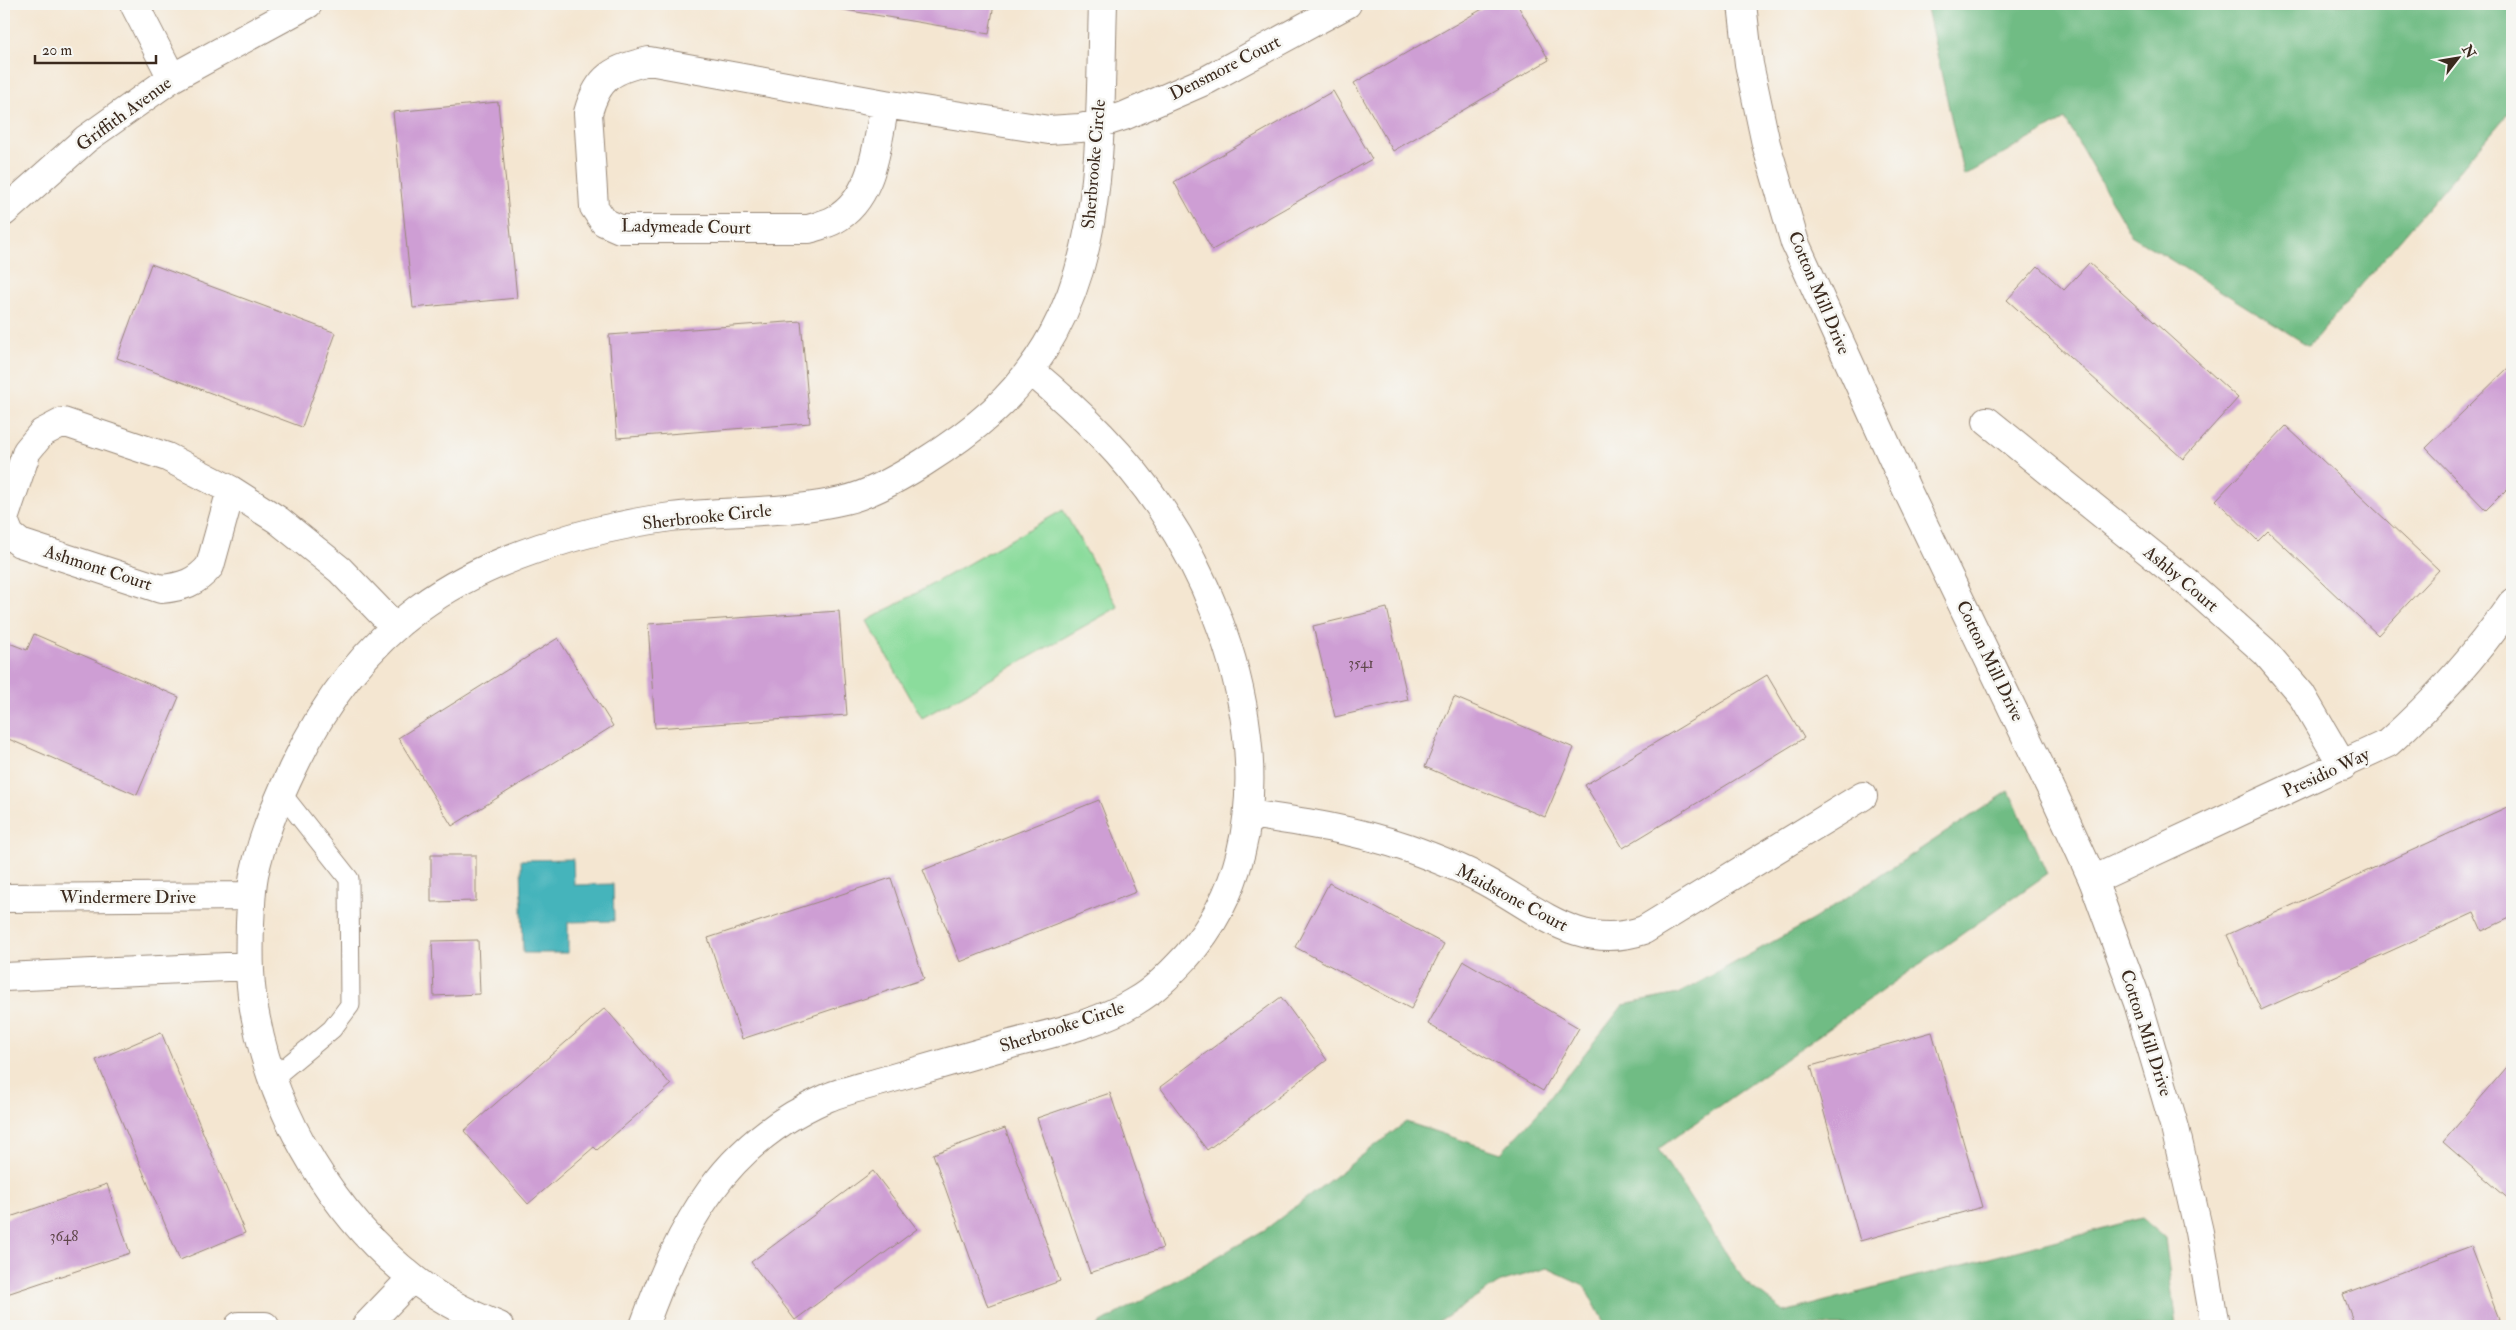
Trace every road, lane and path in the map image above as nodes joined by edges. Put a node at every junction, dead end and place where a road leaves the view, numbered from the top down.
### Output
1 (134, 4) edge
2 (308, 4) edge
3 (1103, 4) edge
4 (1347, 4) edge
5 (1742, 4) edge
6 (172, 78) junction
7 (885, 104) junction
8 (1099, 124) junction
9 (4, 212) edge
10 (1030, 370) junction
11 (1987, 421) dead end
12 (231, 490) junction
13 (4, 520) edge
14 (2512, 603) edge
15 (396, 627) junction
16 (2342, 766) junction
17 (281, 793) junction
18 (1863, 796) dead end
19 (1249, 814) junction
20 (2093, 880) junction
21 (251, 896) junction
22 (4, 898) edge
23 (249, 966) junction
24 (4, 977) edge
25 (273, 1078) junction
26 (412, 1278) junction
27 (239, 1326) edge
28 (265, 1326) edge
29 (366, 1326) edge
30 (498, 1326) edge
31 (644, 1326) edge
32 (2214, 1326) edge

1 - 6 street
2 - 6 street, Griffith Avenue
3 - 8 street, Sherbrooke Circle
4 - 8 street, Densmore Court
5 - 20 street, Cotton Mill Drive
6 - 9 street, Griffith Avenue
7 - 7 street, Ladymeade Court
7 - 8 street, Ladymeade Court
8 - 10 street, Sherbrooke Circle
10 - 15 street, Sherbrooke Circle
10 - 19 street, Sherbrooke Circle
11 - 16 street, Ashby Court
12 - 13 street, Ashmont Court
12 - 13 street, Ashmont Court
12 - 15 street, Ashmont Court
14 - 16 street, Presidio Way
15 - 17 street, Sherbrooke Circle
16 - 20 street, Presidio Way
17 - 21 street, Sherbrooke Circle
17 - 25 lane
18 - 19 street, Maidstone Court
19 - 31 street, Sherbrooke Circle
20 - 32 street, Cotton Mill Drive
21 - 22 street, Windermere Drive
21 - 23 street, Sherbrooke Circle
23 - 24 street
23 - 25 street, Sherbrooke Circle
25 - 26 street, Sherbrooke Circle
26 - 29 street
26 - 30 street, Sherbrooke Circle
27 - 28 street

